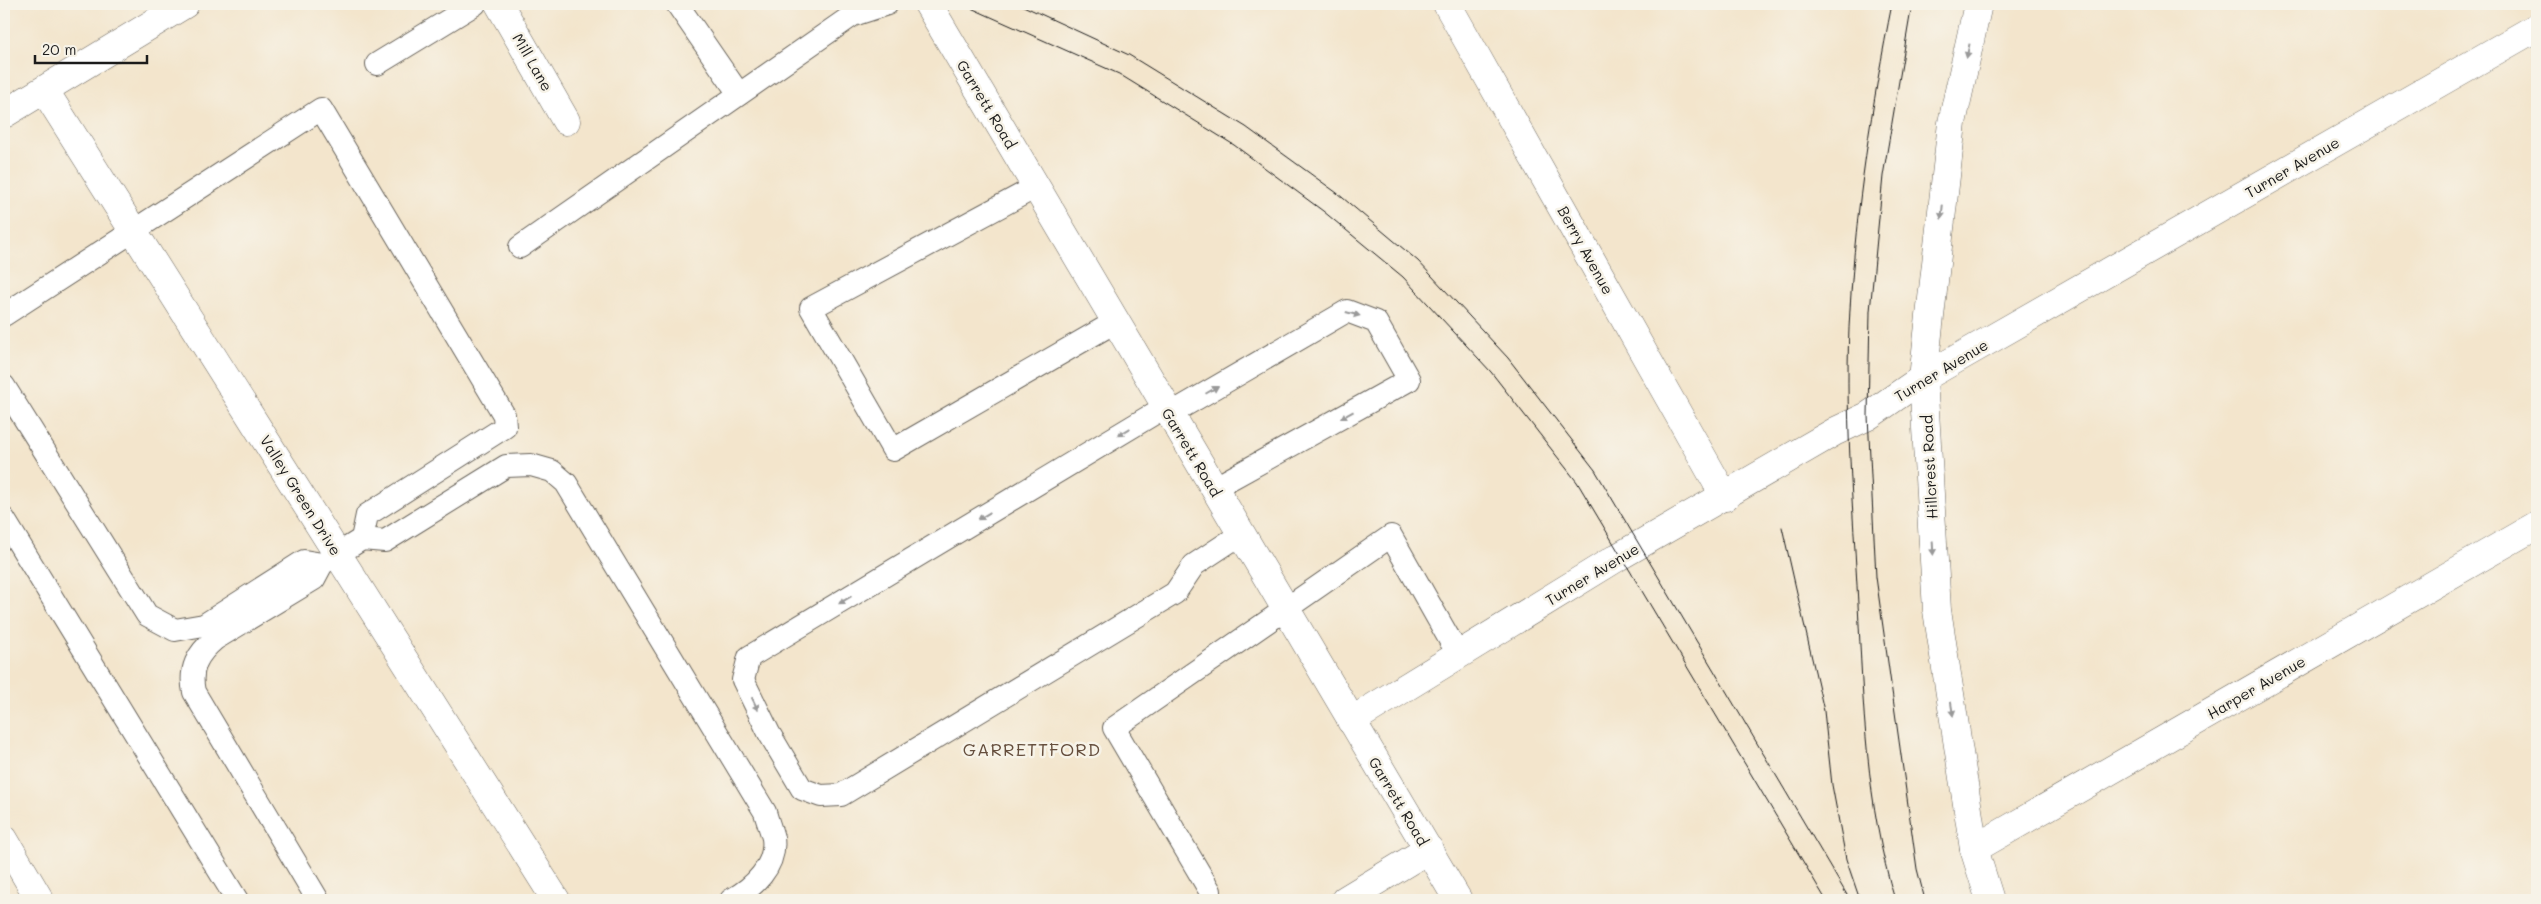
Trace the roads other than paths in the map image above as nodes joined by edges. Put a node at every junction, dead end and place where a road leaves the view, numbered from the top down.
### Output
1 (185, 4) edge
2 (475, 4) edge
3 (499, 4) edge
4 (677, 4) edge
5 (887, 4) edge
6 (928, 4) edge
7 (1447, 4) edge
8 (1978, 4) edge
9 (2537, 27) edge
10 (377, 64) dead end
11 (45, 91) junction
12 (739, 94) junction
13 (4, 114) edge
14 (566, 121) dead end
15 (1036, 187) junction
16 (133, 230) junction
17 (520, 247) dead end
18 (4, 315) edge
19 (1115, 322) junction
20 (1923, 378) junction
21 (4, 386) edge
22 (1168, 411) junction
23 (1214, 488) junction
24 (1725, 497) junction
25 (4, 519) edge
26 (2537, 525) edge
27 (1241, 534) junction
28 (362, 539) junction
29 (330, 559) junction
30 (1285, 608) junction
31 (1459, 656) junction
32 (1351, 721) junction
33 (4, 839) edge
34 (1429, 849) junction
35 (1974, 849) junction
36 (1210, 890) dead end
37 (40, 900) edge
38 (238, 900) edge
39 (318, 900) edge
40 (556, 900) edge
41 (731, 900) edge
42 (1345, 900) edge
43 (1458, 900) edge
44 (1990, 900) edge

1 - 11 street
2 - 10 lane
3 - 14 street, Mill Lane
4 - 12 lane
5 - 12 lane
6 - 15 street, Garrett Road
7 - 24 street, Berry Avenue
8 -> 20 street, Hillcrest Road
9 - 20 street, Turner Avenue
11 - 13 street
11 - 16 street, Valley Green Drive
12 - 17 lane
15 - 19 street, Garrett Road
15 - 19 lane
16 - 18 lane
16 - 28 lane
16 - 29 street, Valley Green Drive
19 - 22 street, Garrett Road
20 - 24 street, Turner Avenue
20 -> 35 street, Hillcrest Road
21 - 29 lane
22 - 23 street, Garrett Road
22 -> 23 lane
22 -> 27 lane
23 - 27 street, Garrett Road
24 - 31 street, Turner Avenue
25 - 38 lane
26 - 35 street, Harper Avenue
27 - 30 street, Garrett Road
28 - 29 lane
28 - 41 lane
29 - 39 lane
29 - 40 street, Valley Green Drive
30 - 31 lane
30 - 32 street, Garrett Road
30 - 36 lane
31 - 32 street, Turner Avenue
32 - 34 street, Garrett Road
33 - 37 street
34 - 42 street
34 - 43 street, Garrett Road
35 - 44 street, Hillcrest Road

